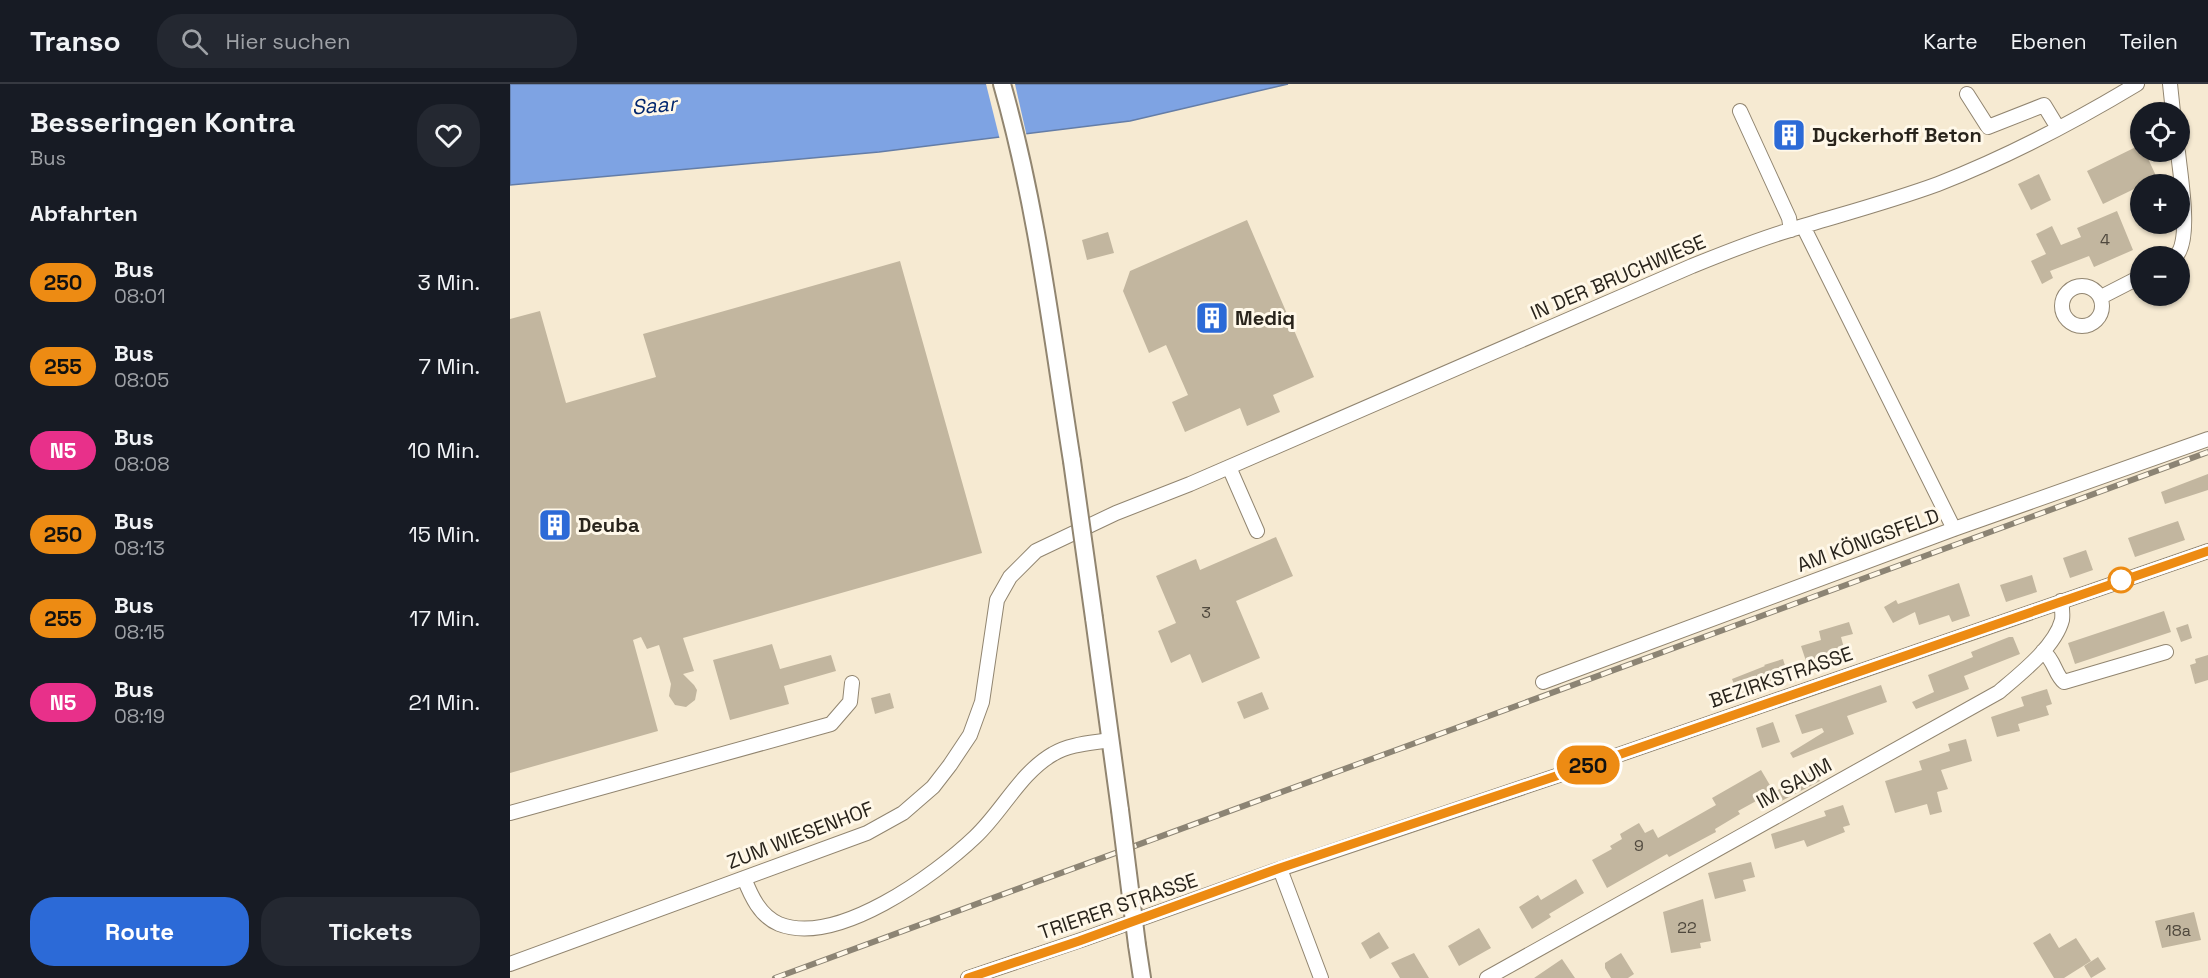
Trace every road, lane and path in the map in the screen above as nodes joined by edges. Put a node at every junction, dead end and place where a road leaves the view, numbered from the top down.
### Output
1 (1002, 84) edge
2 (2135, 84) edge
3 (2170, 84) edge
4 (1967, 94) dead end
5 (2172, 102) edge
6 (1740, 111) dead end
7 (2058, 128) junction
8 (2179, 162) edge
9 (1797, 228) junction
10 (2181, 246) edge
11 (2130, 283) edge
12 (2100, 297) dead end
13 (2208, 439) edge
14 (1228, 467) junction
15 (1116, 513) joint
16 (1954, 528) junction
17 (1257, 531) dead end
18 (2208, 551) edge
19 (2061, 600) junction
20 (2043, 651) junction
21 (2166, 652) dead end
22 (1543, 682) dead end
23 (852, 683) dead end
24 (1110, 740) junction
25 (510, 813) edge
26 (1280, 868) junction
27 (744, 878) junction
28 (510, 964) edge
29 (1510, 973) edge
30 (968, 978) edge
31 (1142, 978) edge
32 (1320, 978) edge
33 (1486, 978) edge

1 - 24 main road, bridge
2 - 7 street, IN DER BRUCHWIESE
3 - 5 street
4 - 7 street
6 - 9 street
7 - 9 street, IN DER BRUCHWIESE
8 - 10 street
9 - 14 street, IN DER BRUCHWIESE
9 - 16 street
11 - 12 street
13 - 16 street, AM KÖNIGSFELD
14 - 15 street, IN DER BRUCHWIESE
14 - 17 street
15 - 27 street, ZUM WIESENHOF
16 - 22 street, AM KÖNIGSFELD
18 - 19 street, BEZIRKSTRASSE
19 - 20 street, IM SAUM
19 - 26 street, BEZIRKSTRASSE
20 - 21 street
20 - 29 street, IM SAUM
23 - 25 street
24 - 27 street
24 - 31 main road, bridge
26 - 30 street, TRIERER STRASSE
26 - 32 street
27 - 28 street, ZUM WIESENHOF
29 - 33 street, IM SAUM

